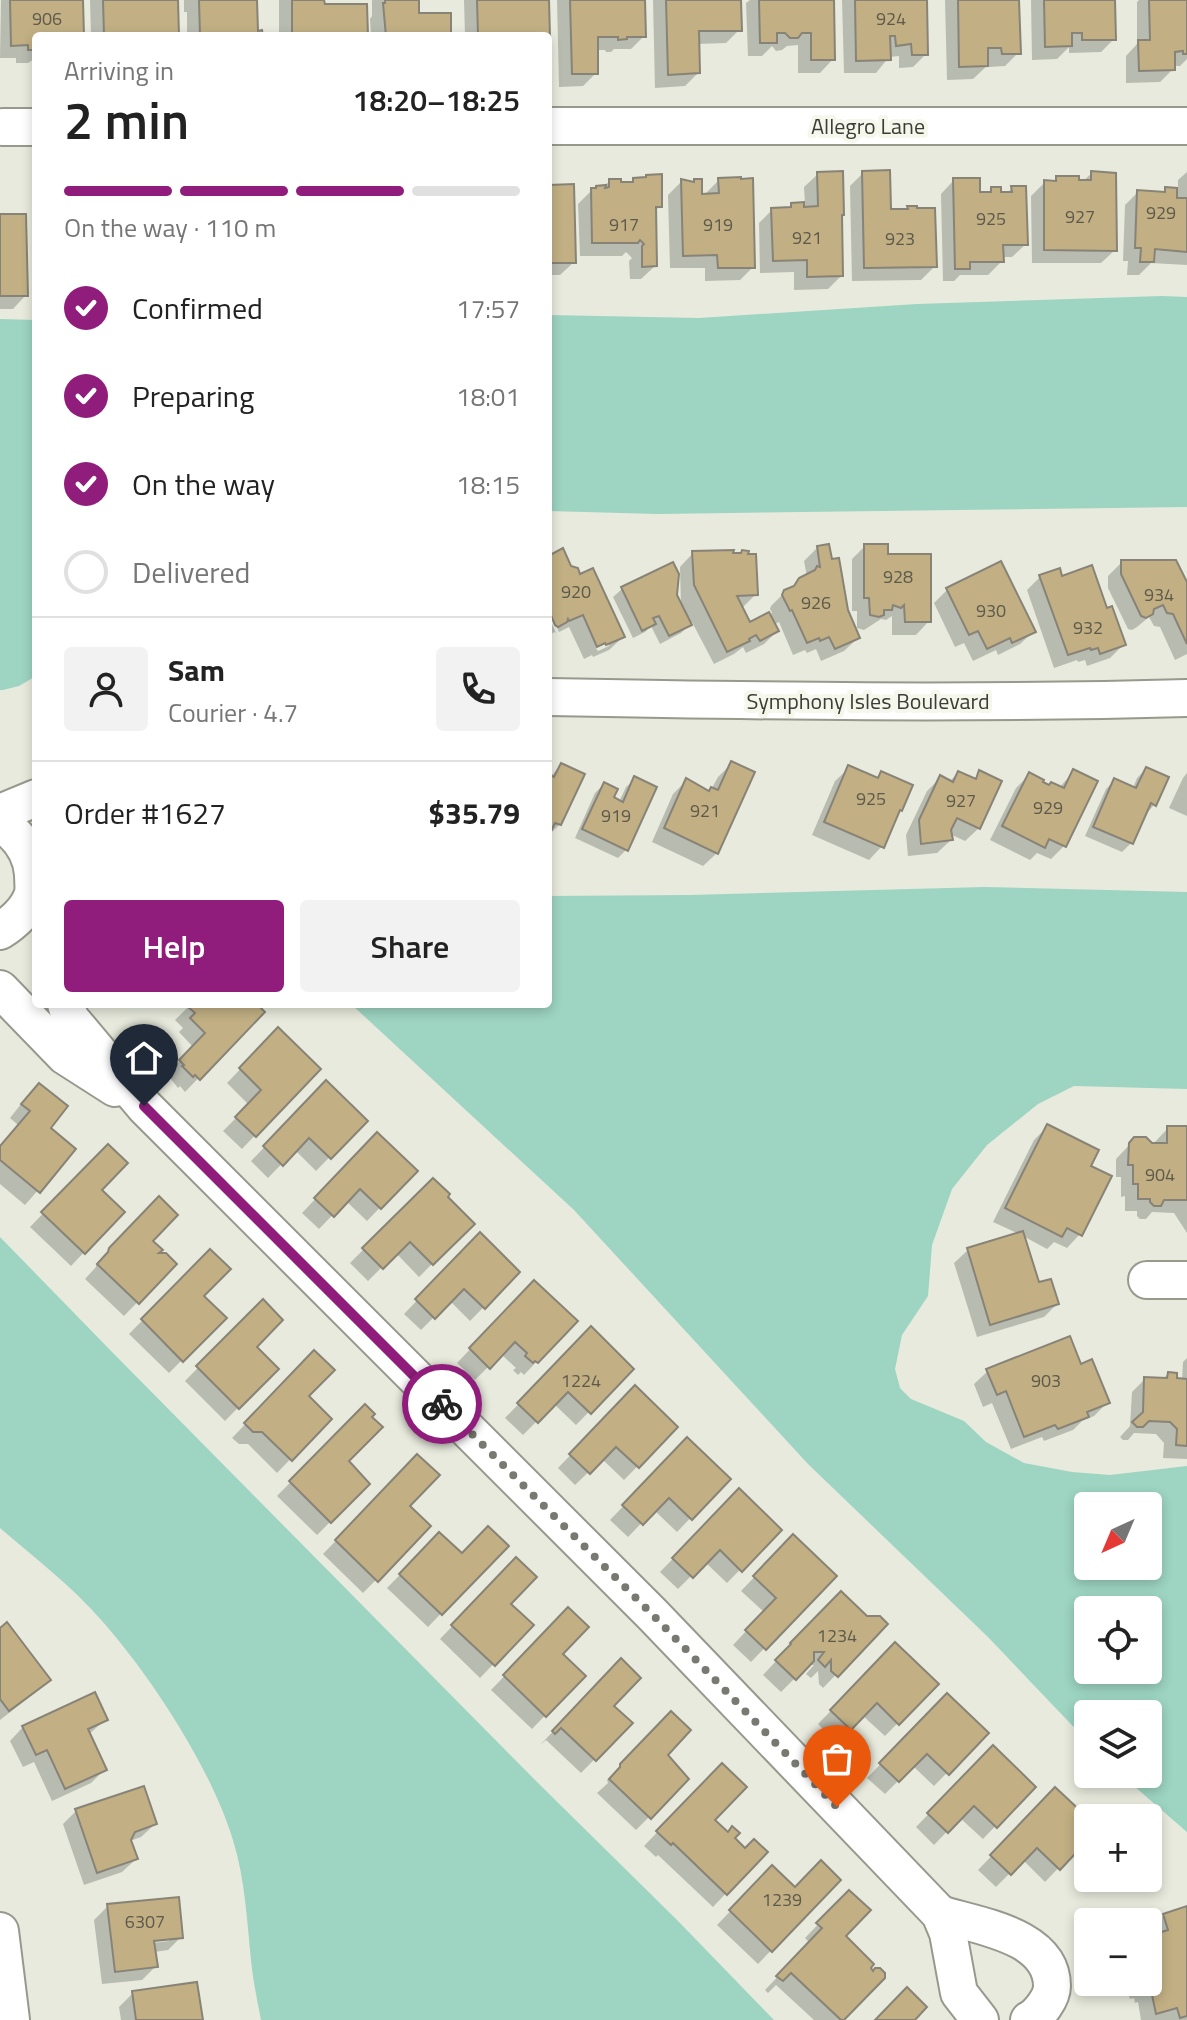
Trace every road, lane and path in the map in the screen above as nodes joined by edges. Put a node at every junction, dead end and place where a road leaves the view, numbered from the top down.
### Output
1 (552, 126) edge
2 (1187, 126) edge
3 (552, 697) edge
4 (1187, 698) edge
5 (32, 800) edge
6 (0, 813) edge
7 (0, 823) edge
8 (32, 871) edge
9 (32, 884) edge
10 (0, 931) edge
11 (0, 989) edge
12 (67, 1008) edge
13 (144, 1106) junction
14 (1147, 1280) dead end
15 (1187, 1280) edge
16 (940, 1914) junction
17 (0, 1931) edge
18 (11, 2020) edge
19 (980, 2020) edge
20 (1029, 2020) edge

1 - 2 street, Allegro Lane
3 - 4 street, Symphony Isles Boulevard
5 - 6 street
7 - 8 street
9 - 10 street
11 - 13 street
12 - 13 street
13 - 16 street
14 - 15 street
16 - 19 street
16 - 20 street
17 - 18 street

